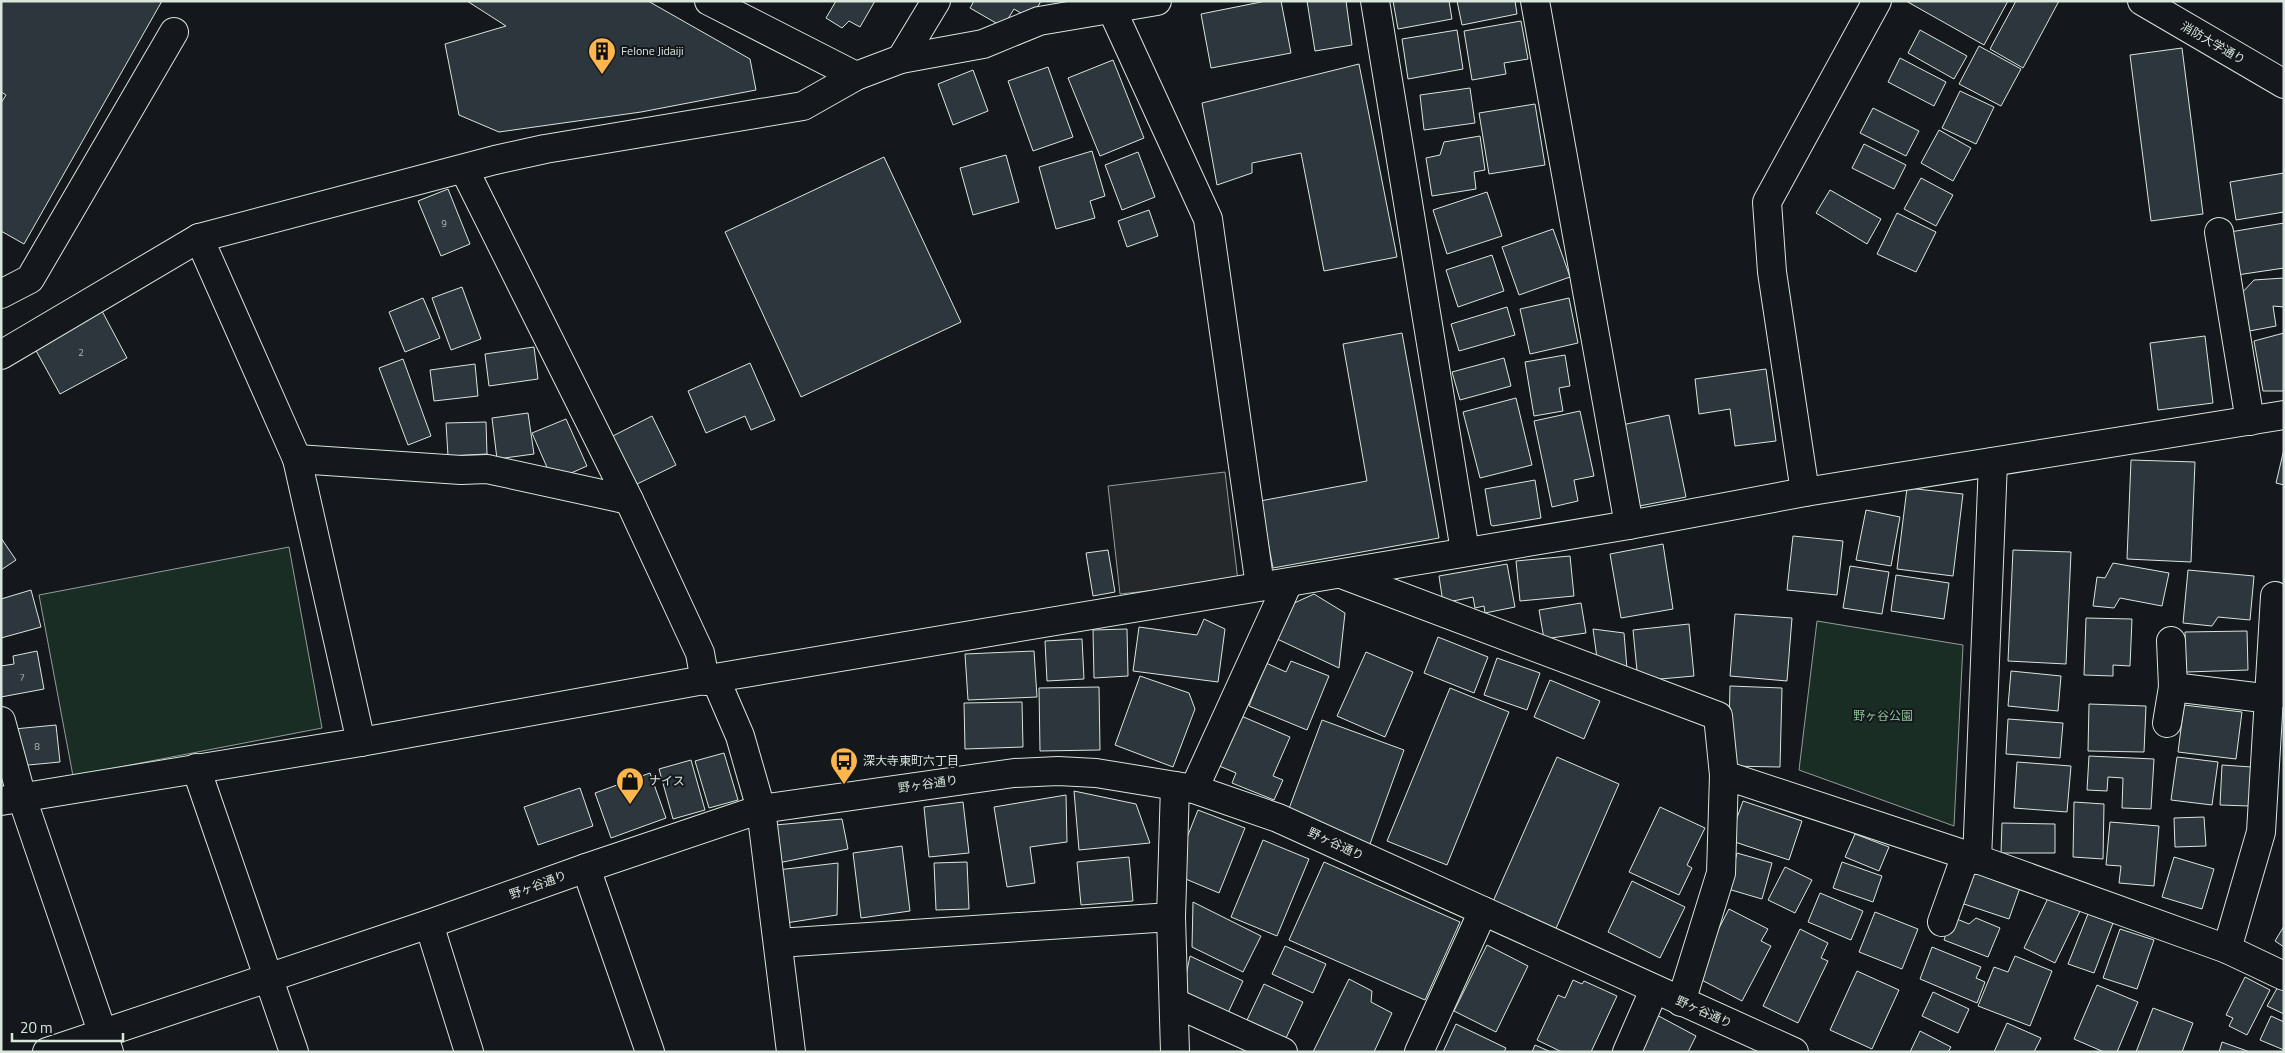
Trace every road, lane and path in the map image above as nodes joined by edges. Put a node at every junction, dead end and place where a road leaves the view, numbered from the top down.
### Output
1 (709, 1) edge
2 (936, 1) edge
3 (1157, 1) edge
4 (1375, 1) edge
5 (1535, 1) edge
6 (1877, 1) edge
7 (2142, 1) edge
8 (1112, 10) junction
9 (174, 32) dead end
10 (901, 59) junction
11 (856, 76) junction
12 (2284, 84) edge
13 (464, 169) junction
14 (2219, 232) dead end
15 (199, 238) junction
16 (1, 294) edge
17 (1, 355) edge
18 (2284, 415) edge
19 (2250, 421) junction
20 (296, 459) junction
21 (1993, 462) junction
22 (1806, 492) junction
23 (630, 500) junction
24 (1629, 525) junction
25 (1465, 551) junction
26 (1339, 573) junction
27 (1288, 583) junction
28 (1260, 586) junction
29 (2275, 596) dead end
30 (2171, 641) dead end
31 (710, 680) junction
32 (2173, 687) junction
33 (2271, 699) junction
34 (1, 721) edge
35 (2167, 723) dead end
36 (361, 742) junction
37 (196, 768) junction
38 (1724, 775) junction
39 (1184, 787) junction
40 (12, 800) edge
41 (761, 809) junction
42 (1971, 858) junction
43 (586, 868) junction
44 (1483, 911) junction
45 (1171, 917) junction
46 (1942, 922) dead end
47 (429, 924) junction
48 (778, 943) junction
49 (2227, 949) junction
50 (268, 976) junction
51 (2284, 976) edge
52 (1654, 990) junction
53 (1681, 1002) junction
54 (1175, 1003) junction
55 (105, 1043) edge
56 (47, 1052) edge
57 (294, 1052) edge
58 (469, 1052) edge
59 (650, 1052) edge
60 (791, 1052) edge
61 (1175, 1052) edge
62 (1283, 1052) edge
63 (1419, 1052) edge
64 (1626, 1052) edge
65 (1794, 1052) edge

1 - 11 street
2 - 10 street
3 - 8 street
4 - 25 street
5 - 24 street
6 - 22 street
7 - 12 street, 消防大学通り
8 - 10 street
8 - 28 street
9 - 16 street
10 - 11 street
11 - 13 street
13 - 15 street
13 - 23 street
14 - 19 street
15 - 17 street
15 - 20 street
18 - 19 street
19 - 21 street
20 - 23 street
20 - 36 street
21 - 22 street
21 - 42 street
22 - 24 street
23 - 31 street
24 - 25 street
25 - 26 street
26 - 27 street
26 - 38 street
27 - 28 street
27 - 39 street
28 - 31 street
29 - 33 street
30 - 32 street
31 - 36 street
31 - 41 street
32 - 33 street
32 - 35 street
33 - 49 street
34 - 40 street
36 - 37 street
37 - 40 street
37 - 50 street
38 - 42 street
38 - 53 street
39 - 41 street, 野ヶ谷通り
39 - 44 street, 野ヶ谷通り
39 - 45 street
40 - 55 street
41 - 43 street, 野ヶ谷通り
41 - 48 street
42 - 46 street
42 - 49 street
43 - 47 street, 野ヶ谷通り
43 - 59 street
44 - 52 street, 野ヶ谷通り
44 - 63 street
45 - 48 street
45 - 54 street
47 - 50 street, 野ヶ谷通り
47 - 58 street
48 - 60 street
49 - 51 street
50 - 55 street, 野ヶ谷通り
50 - 57 street
52 - 53 street, 野ヶ谷通り
52 - 64 street
53 - 65 street, 野ヶ谷通り
54 - 61 street
54 - 62 street
55 - 56 street, 野ヶ谷通り

